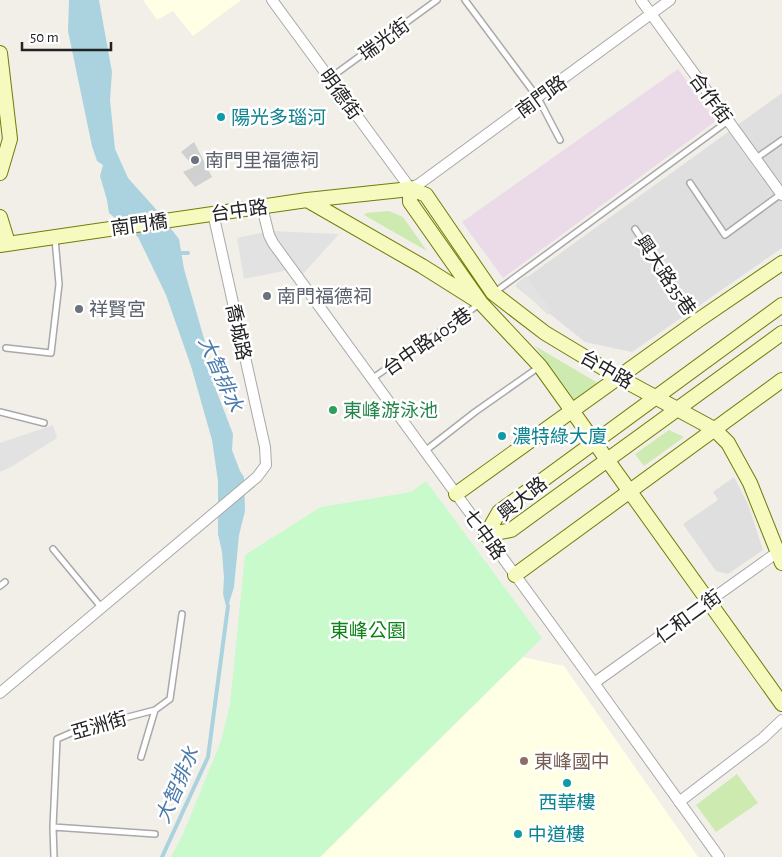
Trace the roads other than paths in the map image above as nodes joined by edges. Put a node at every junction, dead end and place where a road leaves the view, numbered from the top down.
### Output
1 (272, 0) edge
2 (437, 0) edge
3 (465, 0) edge
4 (641, 0) edge
5 (670, 0) edge
6 (651, 14) junction
7 (0, 53) edge
8 (330, 78) junction
9 (538, 98) junction
10 (728, 121) junction
11 (560, 140) dead end
12 (782, 140) edge
13 (755, 159) junction
14 (0, 172) edge
15 (690, 184) dead end
16 (410, 188) junction
17 (781, 195) edge
18 (307, 200) junction
19 (262, 207) junction
20 (207, 214) junction
21 (0, 217) edge
22 (635, 229) dead end
23 (55, 236) junction
24 (4, 244) edge
25 (782, 263) edge
26 (493, 293) junction
27 (481, 303) junction
28 (782, 305) edge
29 (697, 321) junction
30 (782, 333) edge
31 (6, 348) dead end
32 (540, 366) junction
33 (618, 377) junction
34 (373, 378) junction
35 (782, 380) edge
36 (656, 398) junction
37 (677, 409) junction
38 (572, 410) junction
39 (0, 412) edge
40 (44, 423) dead end
41 (714, 430) junction
42 (595, 442) junction
43 (425, 451) junction
44 (608, 460) junction
45 (630, 491) junction
46 (456, 494) junction
47 (486, 535) junction
48 (53, 549) dead end
49 (781, 554) edge
50 (515, 575) junction
51 (709, 601) junction
52 (101, 608) junction
53 (182, 614) dead end
54 (594, 682) junction
55 (0, 693) edge
56 (782, 704) edge
57 (155, 710) junction
58 (782, 720) edge
59 (141, 757) dead end
60 (679, 802) junction
61 (53, 827) junction
62 (155, 834) dead end
63 (54, 857) edge
64 (719, 857) edge

1 - 8 street, 明德街
2 - 8 lane, 瑞光街
3 - 9 lane
4 - 6 street, 合作街
5 - 6 street, 南門路
6 - 9 street, 南門路
6 - 10 street, 合作街
7 - 14 street
8 - 16 street, 明德街
9 - 11 lane
9 - 16 street, 南門路
10 - 13 street, 合作街
10 - 26 lane
12 - 13 lane
13 - 17 street, 合作街
15 - 17 lane
16 - 18 street, 台中路
16 - 26 street, 台中路
16 - 27 street
18 - 19 street, 台中路
18 - 27 street
19 - 20 street, 台中路
19 - 34 street, 七中路
20 - 23 street, 南門橋
20 - 52 street, 喬城路
21 - 24 street
22 - 29 lane, 興大路35巷
23 - 24 street, 南門橋
23 - 31 lane
25 - 29 street
26 - 33 street, 台中路
27 - 32 street
27 - 34 lane, 台中路405巷
28 - 36 street, 興大路
29 - 33 street
30 - 37 street, 興大路
32 - 38 street
32 - 43 lane
33 - 36 street, 台中路
33 - 38 street
34 - 43 street, 七中路
35 - 41 street
36 - 37 street, 台中路
36 - 42 street, 興大路
37 - 41 street, 台中路
37 - 44 street, 興大路
38 - 42 street
38 - 46 street
39 - 40 lane
41 - 45 street
41 - 49 street, 台中路
42 - 44 street
42 - 47 street, 興大路
43 - 46 street, 七中路
44 - 45 street
44 - 47 street, 興大路
45 - 50 street
45 - 51 street
46 - 47 street, 七中路
47 - 50 street, 七中路
48 - 52 lane
49 - 51 street, 仁和二街
50 - 54 street, 七中路
51 - 54 street, 仁和二街
51 - 56 street
52 - 55 street
53 - 57 lane
54 - 60 street, 七中路
57 - 59 lane
57 - 61 lane, 亞洲街
58 - 60 street
60 - 64 street, 七中路
61 - 62 lane
61 - 63 lane, 亞洲街

